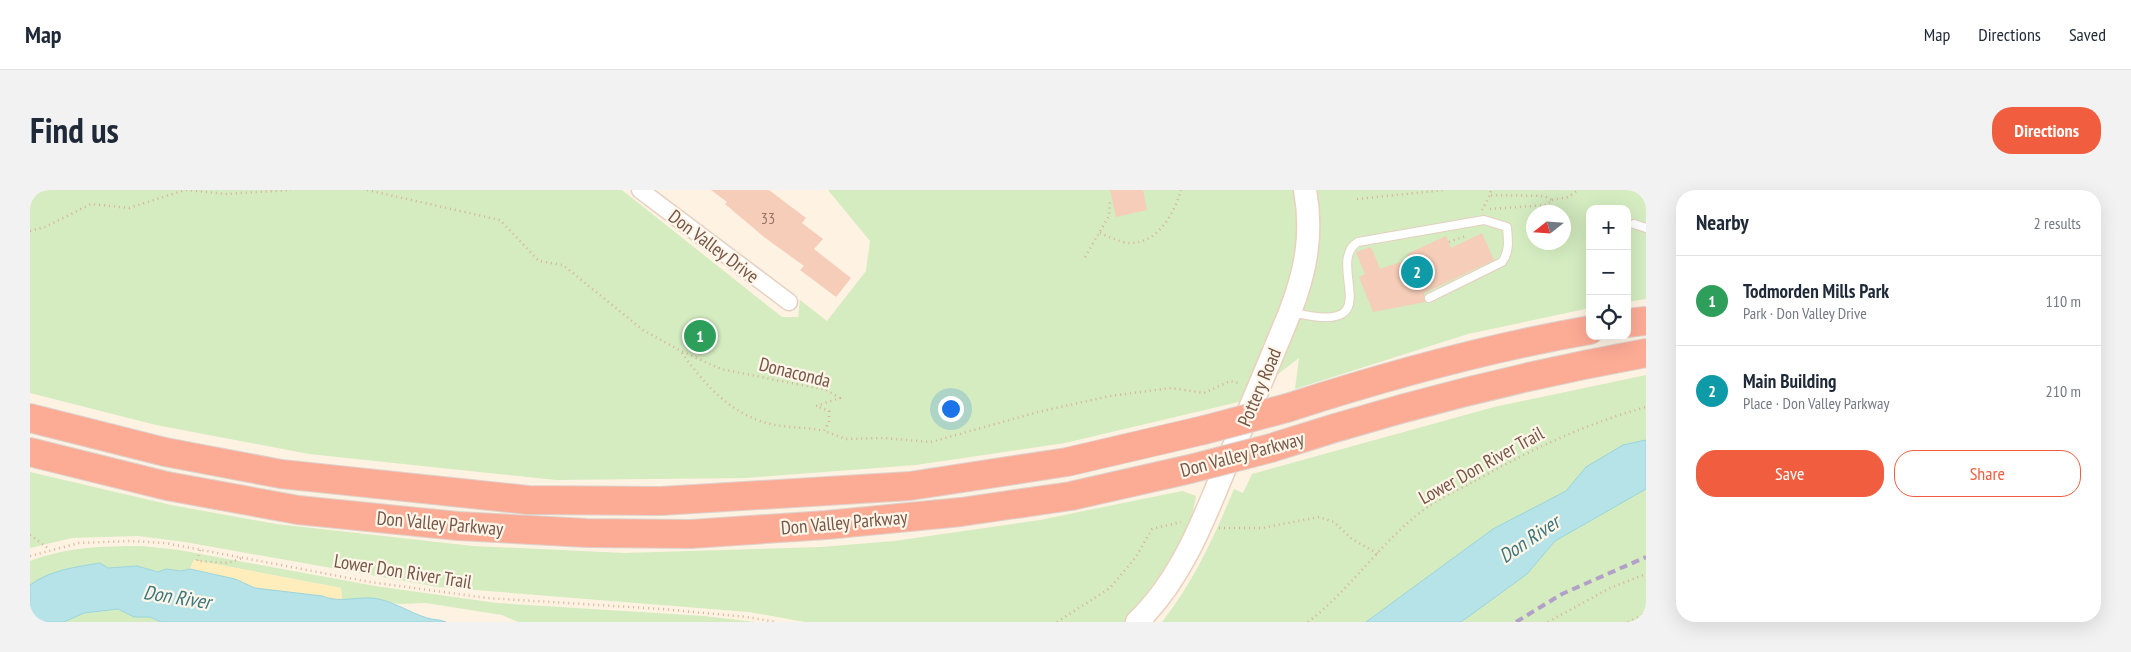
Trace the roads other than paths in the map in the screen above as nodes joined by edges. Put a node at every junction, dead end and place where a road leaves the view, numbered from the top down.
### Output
1 (640, 190) edge
2 (1305, 190) edge
3 (1634, 224) dead end
4 (1646, 228) edge
5 (1429, 298) dead end
6 (789, 302) dead end
7 (1290, 312) junction
8 (1586, 331) edge
9 (1646, 353) edge
10 (30, 418) edge
11 (30, 452) edge
12 (1137, 622) edge

1 - 6 street, Don Valley Drive
2 - 7 street, Pottery Road
3 - 4 lane
5 - 7 lane
7 - 12 street, Pottery Road
8 - 10 highway, Don Valley Parkway, bridge
9 - 11 highway, Don Valley Parkway, bridge

